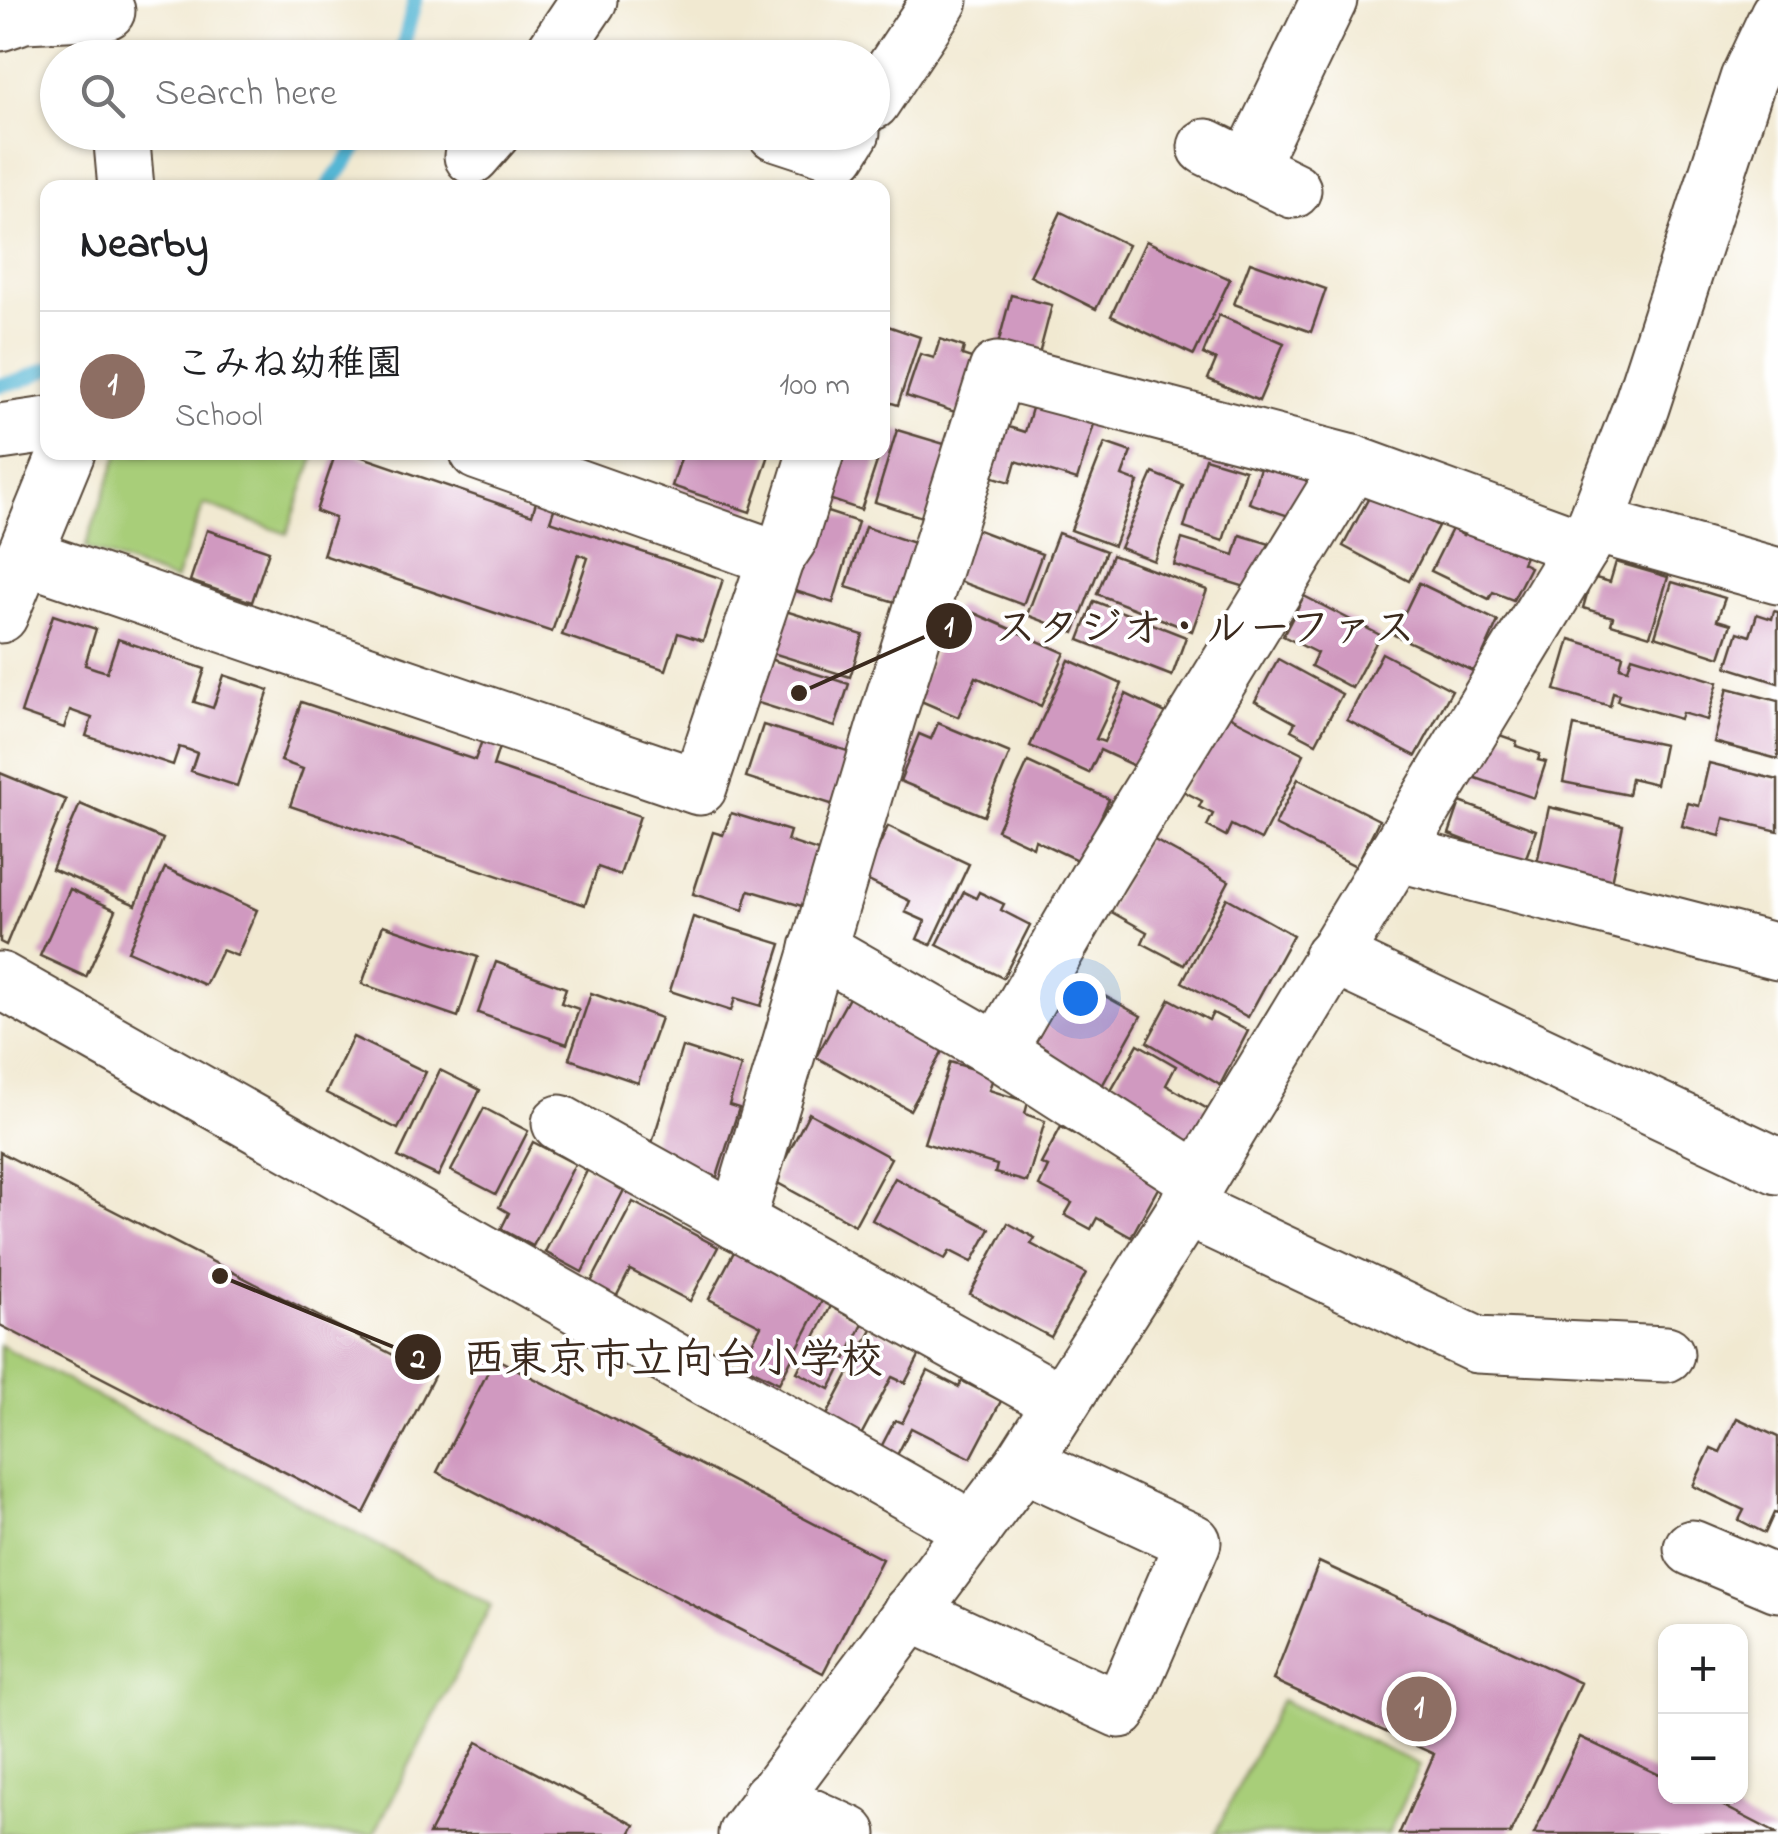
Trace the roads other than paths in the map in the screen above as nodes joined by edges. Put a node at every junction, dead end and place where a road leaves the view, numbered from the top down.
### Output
1 (588, 0) edge
2 (940, 0) edge
3 (1329, 0) edge
4 (8, 14) edge
5 (1778, 15) edge
6 (111, 23) edge
7 (562, 40) edge
8 (890, 75) edge
9 (123, 150) edge
10 (1249, 168) dead end
11 (125, 180) edge
12 (40, 426) edge
13 (0, 432) edge
14 (64, 460) edge
15 (500, 460) edge
16 (813, 460) edge
17 (1352, 462) junction
18 (1589, 536) junction
19 (24, 556) junction
20 (776, 558) junction
21 (1778, 576) edge
22 (0, 615) edge
23 (1396, 853) junction
24 (818, 948) junction
25 (1778, 952) edge
26 (1332, 956) junction
27 (0, 980) edge
28 (998, 1051) junction
29 (560, 1123) dead end
30 (1778, 1166) edge
31 (1192, 1194) junction
32 (737, 1222) junction
33 (1666, 1354) dead end
34 (1061, 1402) junction
35 (1022, 1463) junction
36 (974, 1530) junction
37 (1692, 1548) dead end
38 (1778, 1584) edge
39 (910, 1613) junction
40 (758, 1816) edge
41 (849, 1834) edge

1 - 7 street
2 - 8 street
3 - 10 street
4 - 6 street
5 - 18 street
9 - 11 street
12 - 13 street
14 - 19 street
15 - 20 street
16 - 20 street
17 - 18 street
17 - 24 street
17 - 28 street
18 - 21 street
18 - 23 street
19 - 20 street
19 - 22 street
23 - 25 street
23 - 26 street
24 - 28 street
24 - 32 street
26 - 30 street
26 - 31 street
27 - 36 street
28 - 31 street
29 - 32 street
31 - 33 street
31 - 34 street
32 - 34 street
34 - 35 street
35 - 36 street
35 - 39 street
36 - 39 street
37 - 38 street
39 - 40 street
40 - 41 street

